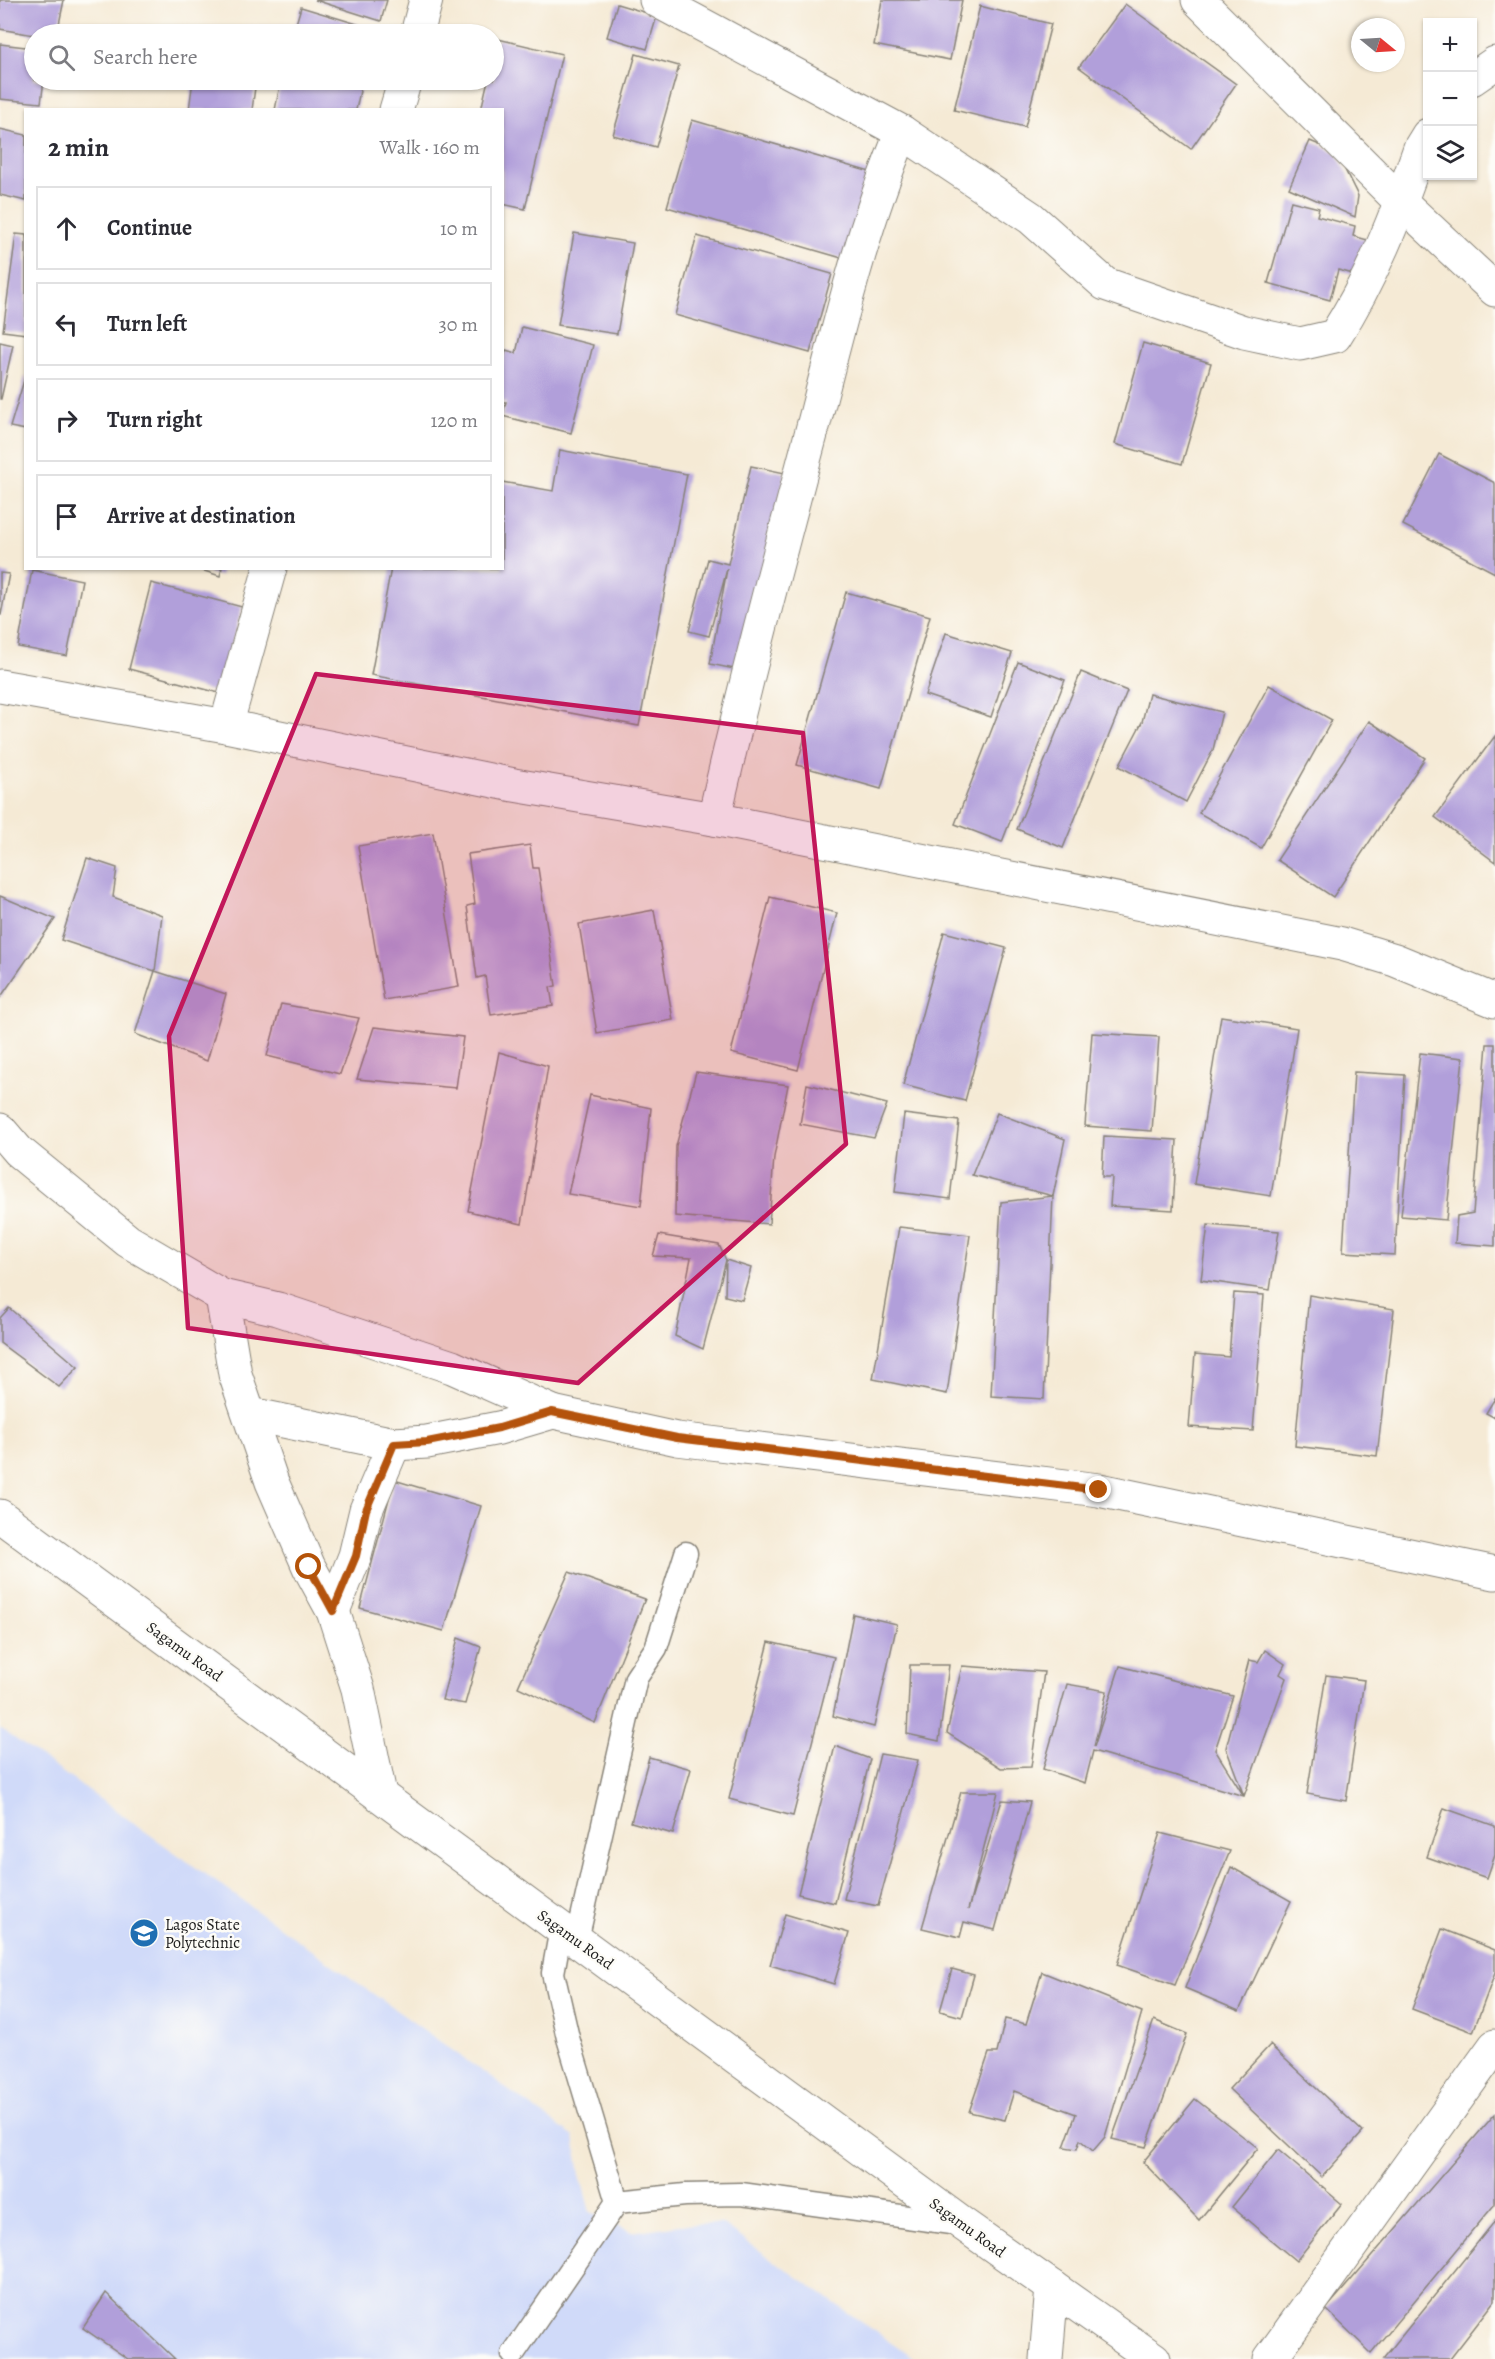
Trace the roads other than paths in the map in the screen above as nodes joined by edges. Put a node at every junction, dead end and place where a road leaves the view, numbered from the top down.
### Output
1 (426, 0) edge
2 (656, 0) edge
3 (1198, 0) edge
4 (420, 24) edge
5 (1495, 63) edge
6 (1477, 76) edge
7 (402, 90) edge
8 (397, 108) edge
9 (902, 132) junction
10 (1423, 143) edge
11 (1401, 202) junction
12 (1495, 290) edge
13 (269, 570) edge
14 (0, 687) edge
15 (226, 726) junction
16 (714, 819) junction
17 (1495, 1001) edge
18 (0, 1130) edge
19 (222, 1296) junction
20 (552, 1412) junction
21 (250, 1414) junction
22 (394, 1444) junction
23 (0, 1516) edge
24 (686, 1553) dead end
25 (1495, 1573) edge
26 (333, 1611) junction
27 (380, 1794) junction
28 (569, 1934) junction
29 (1495, 2046) edge
30 (617, 2202) junction
31 (964, 2225) junction
32 (1052, 2287) junction
33 (513, 2354) dead end
34 (1046, 2359) edge
35 (1154, 2359) edge
36 (1270, 2359) edge

1 - 4 main road
2 - 9 main road
3 - 11 main road
5 - 6 main road
7 - 8 main road
9 - 11 main road
9 - 16 main road
10 - 11 main road
11 - 12 main road
13 - 15 main road
14 - 15 main road
15 - 16 main road
16 - 17 main road
18 - 19 main road
19 - 20 main road
19 - 21 main road
20 - 22 main road
20 - 25 main road
21 - 22 main road
21 - 26 main road
22 - 26 main road
23 - 27 main road, Sagamu Road
24 - 28 lane
26 - 27 main road
27 - 28 main road, Sagamu Road
28 - 30 lane
28 - 31 main road, Sagamu Road
29 - 36 main road
30 - 31 lane
30 - 33 lane
31 - 32 main road, Sagamu Road
32 - 34 main road
32 - 35 main road, Sagamu Road

